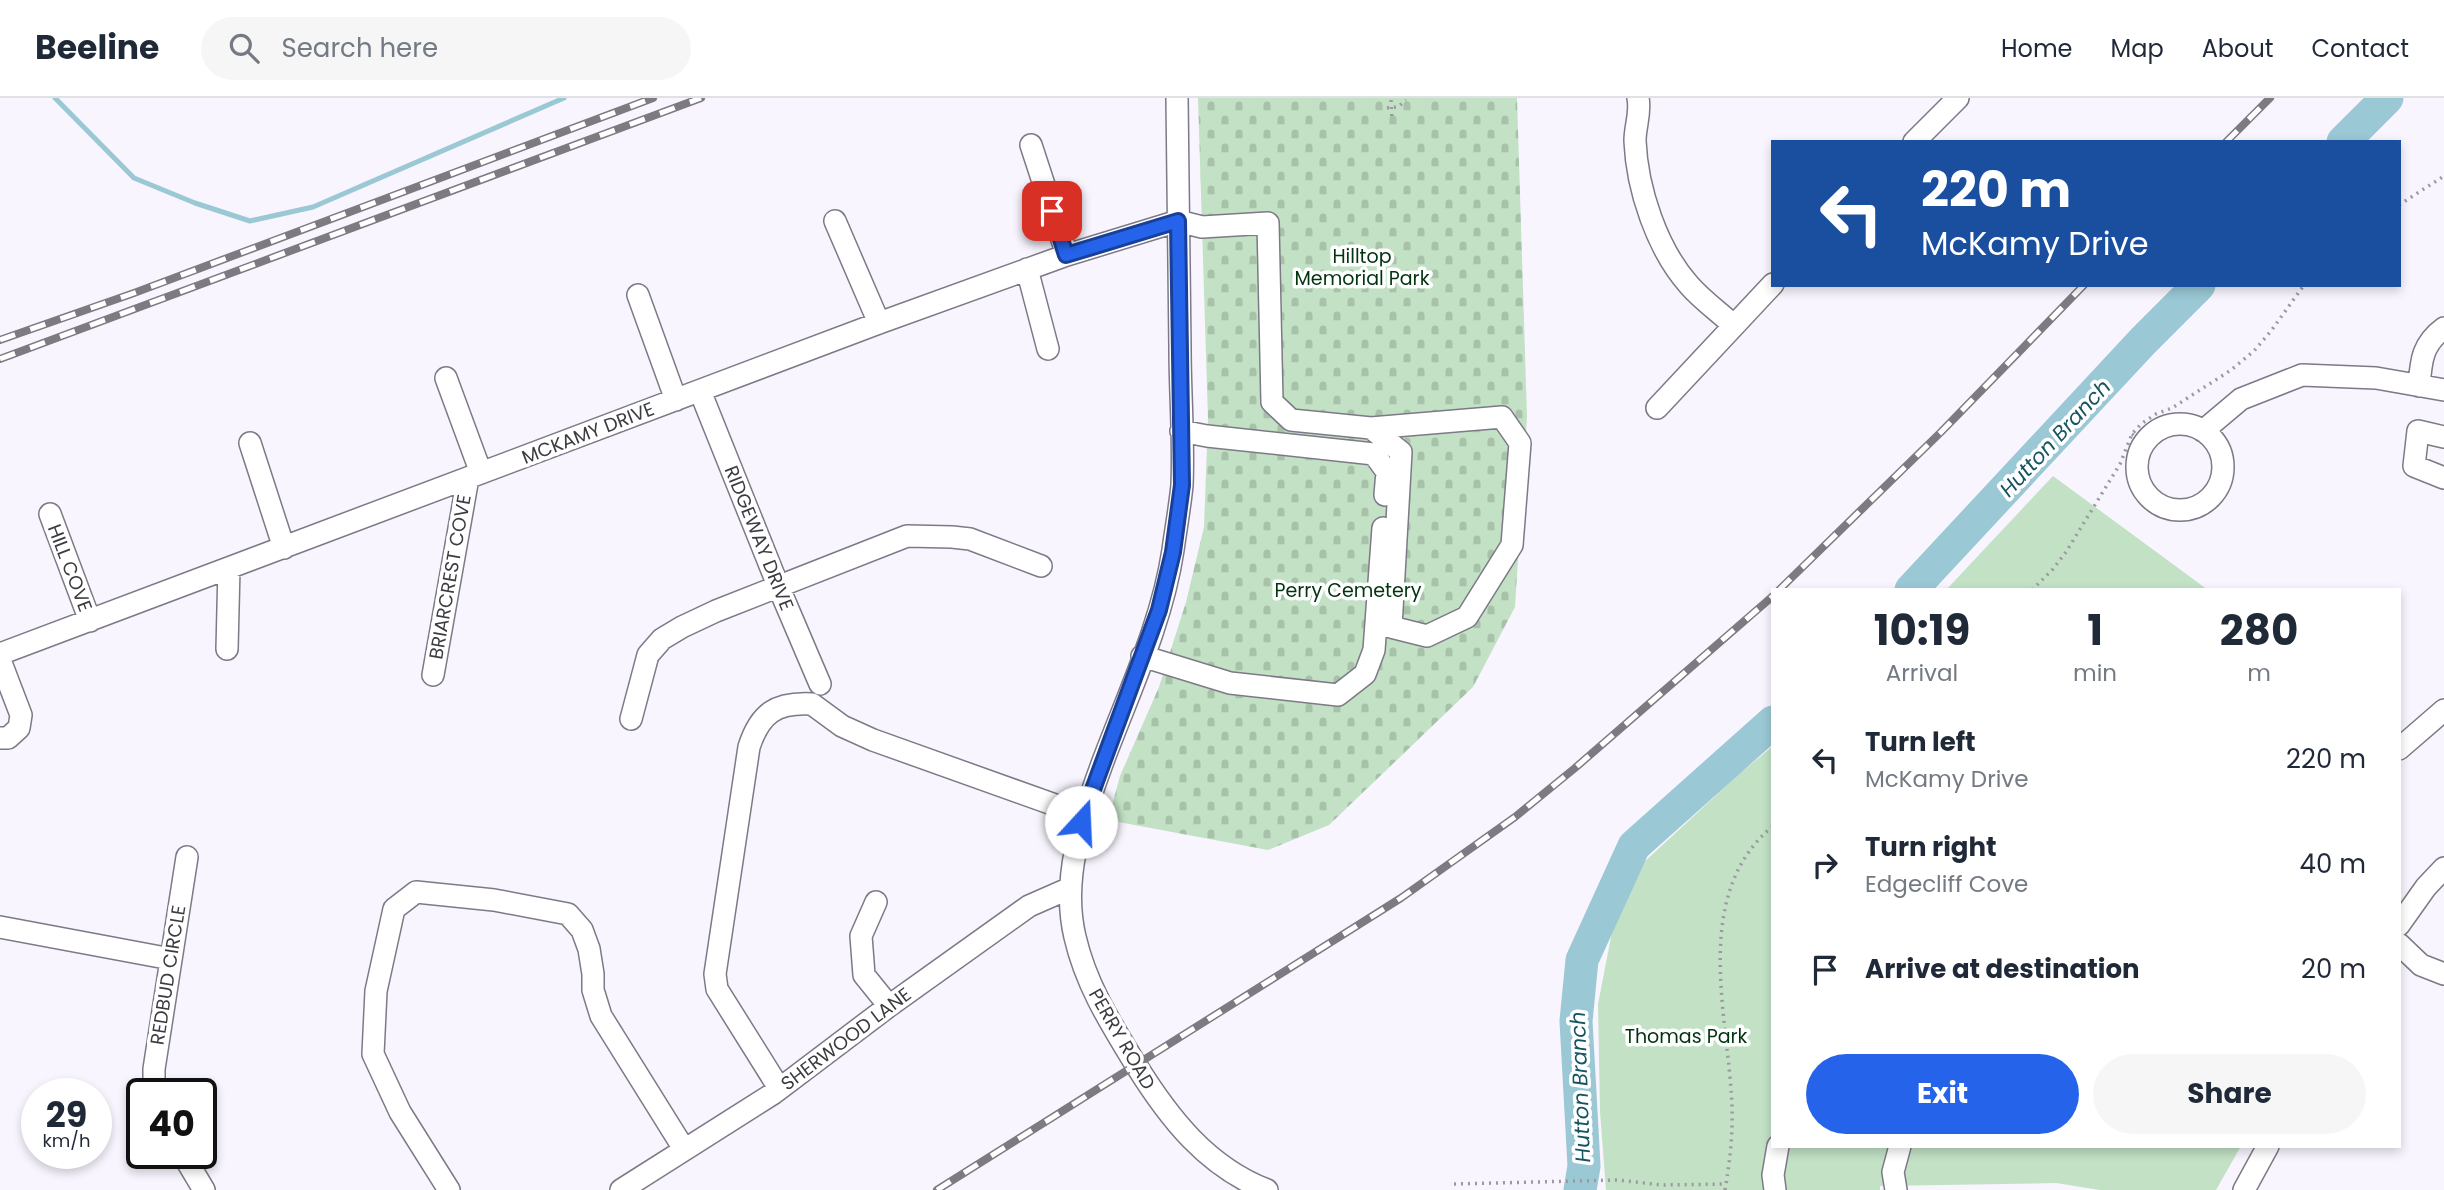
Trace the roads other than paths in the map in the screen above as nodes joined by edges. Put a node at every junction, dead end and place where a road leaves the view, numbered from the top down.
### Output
1 (1177, 98) edge
2 (1639, 98) edge
3 (1958, 98) edge
4 (1916, 140) edge
5 (1031, 145) dead end
6 (835, 220) dead end
7 (1178, 221) junction
8 (1066, 255) junction
9 (1027, 269) junction
10 (1771, 286) edge
11 (638, 295) dead end
12 (879, 323) junction
13 (1733, 326) junction
14 (2444, 328) edge
15 (1048, 349) dead end
16 (446, 378) dead end
17 (2419, 386) junction
18 (2444, 390) edge
19 (700, 391) junction
20 (676, 400) junction
21 (1657, 408) dead end
22 (1371, 428) junction
23 (1181, 431) junction
24 (2203, 431) junction
25 (2444, 438) edge
26 (250, 443) dead end
27 (474, 476) junction
28 (2444, 478) edge
29 (50, 514) dead end
30 (284, 548) junction
31 (1041, 566) dead end
32 (229, 568) junction
33 (779, 588) junction
34 (90, 621) junction
35 (227, 649) dead end
36 (0, 654) edge
37 (1142, 656) junction
38 (0, 660) edge
39 (433, 675) dead end
40 (820, 684) dead end
41 (2444, 710) edge
42 (631, 719) dead end
43 (0, 738) edge
44 (2401, 747) edge
45 (1083, 815) junction
46 (187, 857) dead end
47 (2444, 868) edge
48 (1070, 888) junction
49 (876, 902) dead end
50 (2401, 922) edge
51 (0, 928) edge
52 (2401, 946) edge
53 (171, 959) junction
54 (2444, 974) edge
55 (889, 1006) junction
56 (154, 1078) edge
57 (779, 1088) junction
58 (1778, 1148) edge
59 (1899, 1148) edge
60 (2267, 1148) edge
61 (684, 1149) junction
62 (192, 1169) edge
63 (205, 1190) edge
64 (449, 1190) edge
65 (621, 1190) edge
66 (1267, 1190) edge
67 (1775, 1190) edge
68 (1896, 1190) edge
69 (2245, 1190) edge

1 - 7 street, PERRY ROAD
2 - 13 street
3 - 4 street
5 - 8 street
6 - 12 street
7 - 8 street, MCKAMY DRIVE
7 - 22 street
7 - 23 street, PERRY ROAD
8 - 9 street, MCKAMY DRIVE
9 - 12 street, MCKAMY DRIVE
9 - 15 street
10 - 13 street
11 - 20 street
12 - 19 street, MCKAMY DRIVE
13 - 21 street
14 - 17 street
16 - 27 street
17 - 18 street
17 - 24 street
19 - 20 street, MCKAMY DRIVE
19 - 33 street, RIDGEWAY DRIVE
20 - 27 street, MCKAMY DRIVE
22 - 22 street
23 - 37 street, PERRY ROAD
23 - 37 street
24 - 24 street
25 - 28 street
26 - 30 street
27 - 30 street, MCKAMY DRIVE
27 - 39 street, BRIARCREST COVE
29 - 34 street, HILL COVE
30 - 32 street, MCKAMY DRIVE
31 - 33 street
32 - 34 street, MCKAMY DRIVE
32 - 35 street
33 - 40 street, RIDGEWAY DRIVE
33 - 42 street
34 - 36 street, MCKAMY DRIVE
37 - 45 street, PERRY ROAD
38 - 43 street
41 - 44 street
45 - 48 street, PERRY ROAD
45 - 57 street
46 - 53 street, REDBUD CIRCLE
47 - 50 street
48 - 55 street, SHERWOOD LANE
48 - 66 street, PERRY ROAD
49 - 55 street
51 - 53 street
52 - 54 street
53 - 56 street, REDBUD CIRCLE
55 - 57 street, SHERWOOD LANE
57 - 61 street, SHERWOOD LANE
58 - 67 street
59 - 68 street
60 - 69 street
61 - 64 street
61 - 65 street, SHERWOOD LANE
62 - 63 street

